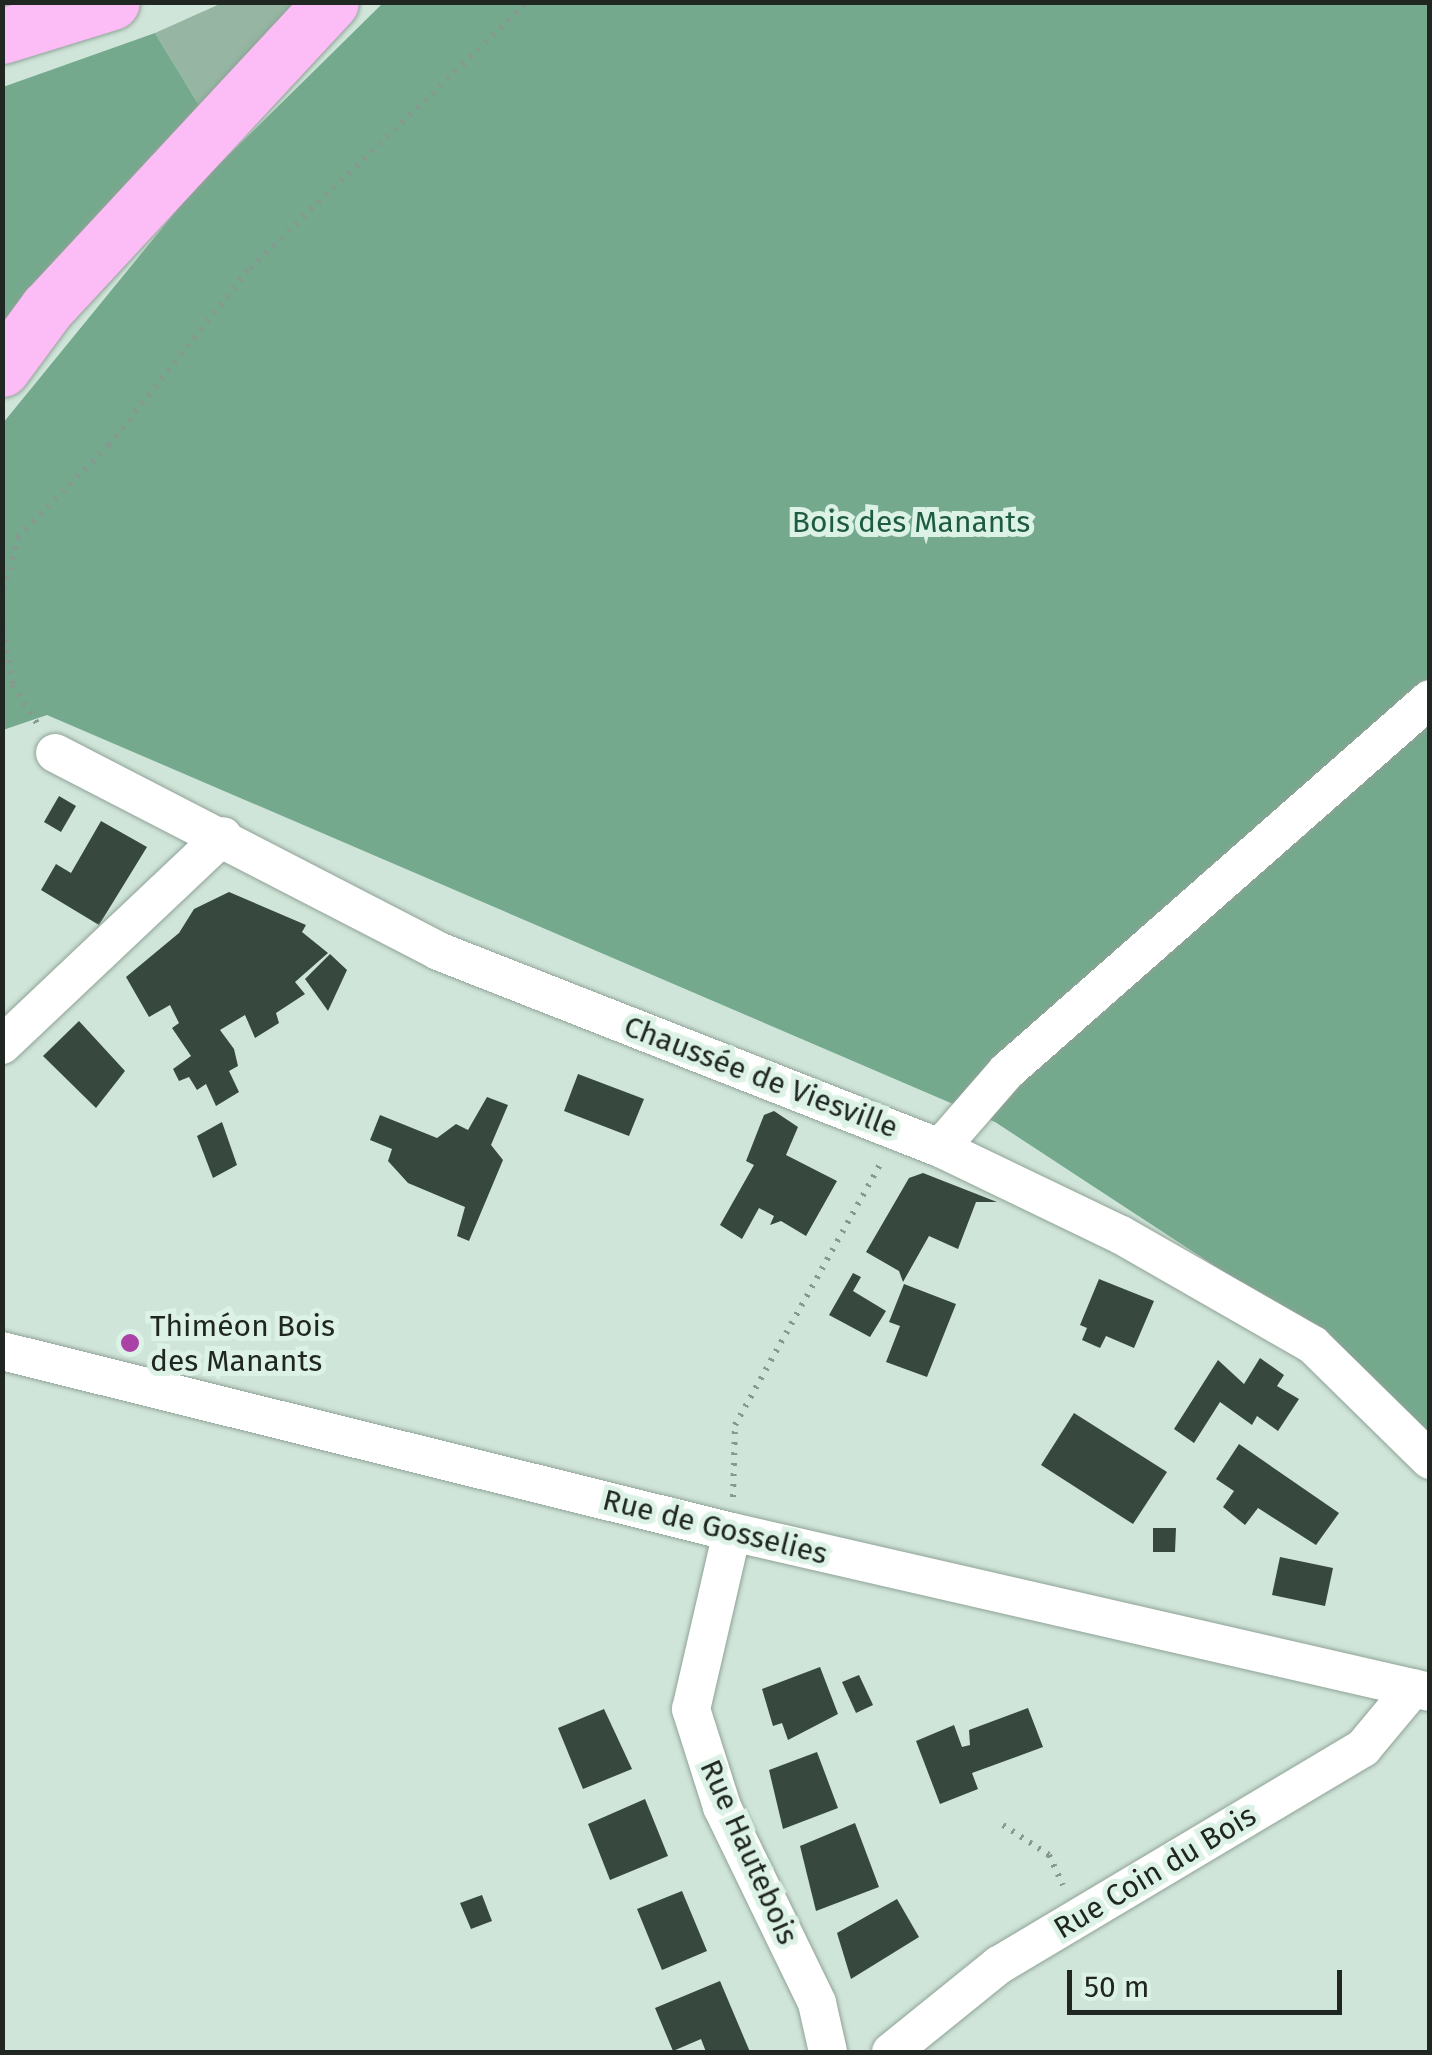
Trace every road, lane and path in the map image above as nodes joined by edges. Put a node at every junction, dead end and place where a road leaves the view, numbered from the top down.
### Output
1 (112, 2) edge
2 (331, 2) edge
3 (528, 2) edge
4 (2, 36) edge
5 (2, 369) edge
6 (2, 600) edge
7 (2, 619) edge
8 (1430, 698) edge
9 (55, 753) joint
10 (223, 836) junction
11 (2, 1046) edge
12 (898, 1131) junction
13 (940, 1148) junction
14 (2, 1351) edge
15 (1430, 1460) edge
16 (732, 1532) junction
17 (1421, 1690) edge
18 (1003, 1825) dead end
19 (1078, 1918) junction
20 (828, 2052) edge
21 (891, 2052) edge

1 - 4 highway
2 - 5 highway
3 - 6 path
7 - 9 path
8 - 13 street
9 - 10 street, Chaussée de Viesville
10 - 11 street
10 - 12 street, Chaussée de Viesville
12 - 13 street, Chaussée de Viesville
12 - 16 path
13 - 15 street, Chaussée de Viesville
14 - 16 street, Rue de Gosselies
16 - 17 street, Rue de Gosselies
16 - 20 street, Rue Hautebois
17 - 19 street, Rue Coin du Bois
18 - 19 path
19 - 21 street, Rue Coin du Bois

